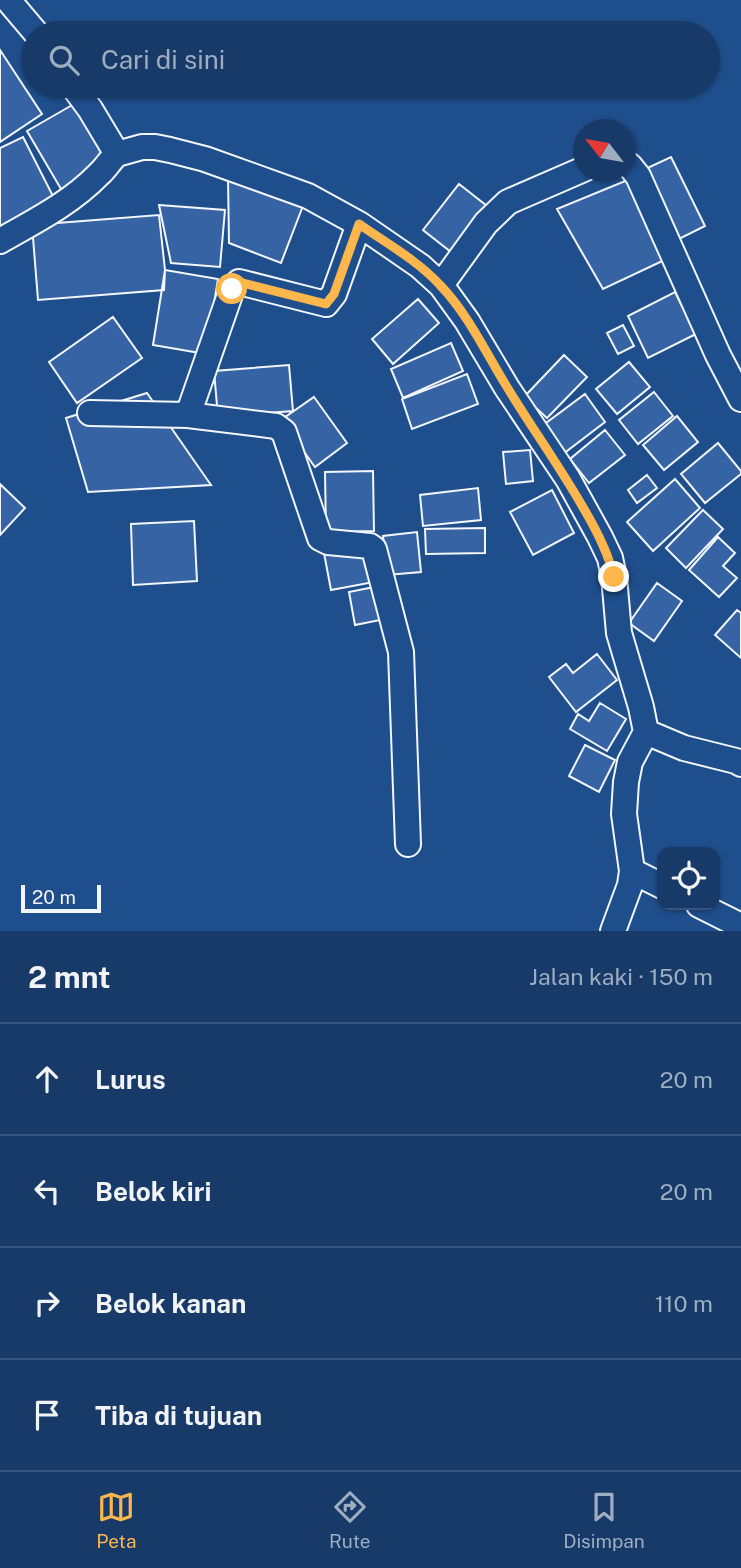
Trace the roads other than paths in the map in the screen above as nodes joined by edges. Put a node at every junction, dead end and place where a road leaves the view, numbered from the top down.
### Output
1 (8, 0) edge
2 (26, 21) edge
3 (82, 98) edge
4 (117, 154) junction
5 (573, 173) edge
6 (636, 174) edge
7 (359, 224) junction
8 (0, 241) edge
9 (441, 285) junction
10 (741, 399) edge
11 (90, 413) dead end
12 (188, 415) junction
13 (646, 732) junction
14 (741, 764) edge
15 (408, 844) dead end
16 (632, 871) junction
17 (657, 884) edge
18 (709, 910) edge
19 (741, 926) edge
20 (613, 931) edge

1 - 2 street
3 - 4 street
4 - 7 street
4 - 8 street
5 - 9 street
6 - 10 street
7 - 9 street
7 - 12 street
9 - 13 street
11 - 12 street
12 - 15 street
13 - 14 street
13 - 16 street
16 - 17 street
16 - 20 street
18 - 19 street

